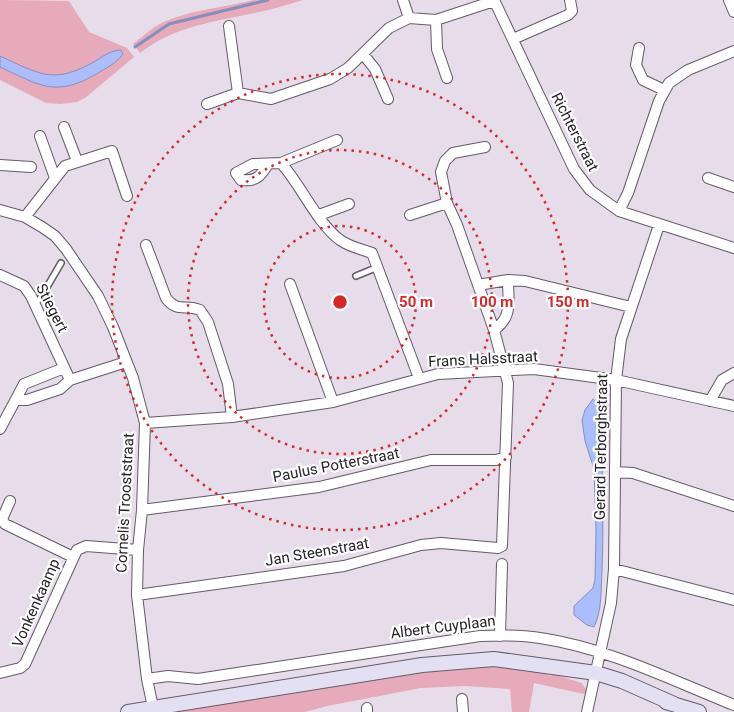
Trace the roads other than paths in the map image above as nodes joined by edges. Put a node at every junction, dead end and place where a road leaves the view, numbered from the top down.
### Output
1 (403, 0) edge
2 (570, 0) edge
3 (729, 0) edge
4 (494, 1) edge
5 (734, 12) edge
6 (409, 18) junction
7 (436, 20) junction
8 (229, 26) dead end
9 (512, 40) junction
10 (639, 48) dead end
11 (734, 50) edge
12 (363, 54) junction
13 (447, 78) dead end
14 (664, 90) junction
15 (238, 93) junction
16 (388, 99) dead end
17 (207, 104) dead end
18 (64, 127) dead end
19 (40, 136) dead end
20 (337, 140) dead end
21 (485, 147) dead end
22 (77, 161) junction
23 (281, 163) junction
24 (268, 164) dead end
25 (0, 165) edge
26 (32, 167) dead end
27 (54, 178) junction
28 (708, 178) dead end
29 (733, 184) edge
30 (127, 196) dead end
31 (448, 203) junction
32 (349, 204) dead end
33 (0, 210) edge
34 (619, 211) junction
35 (318, 215) junction
36 (410, 215) dead end
37 (25, 216) junction
38 (659, 225) junction
39 (146, 245) dead end
40 (734, 248) edge
41 (61, 264) dead end
42 (378, 266) junction
43 (0, 275) edge
44 (356, 276) dead end
45 (508, 280) junction
46 (290, 284) dead end
47 (478, 285) junction
48 (34, 303) junction
49 (631, 307) junction
50 (494, 330) junction
51 (126, 362) junction
52 (64, 368) junction
53 (504, 370) junction
54 (734, 373) edge
55 (419, 378) junction
56 (70, 380) junction
57 (616, 380) junction
58 (16, 400) junction
59 (710, 400) junction
60 (333, 402) junction
61 (734, 406) edge
62 (232, 417) junction
63 (145, 423) junction
64 (0, 429) edge
65 (506, 457) junction
66 (616, 472) junction
67 (10, 501) dead end
68 (734, 506) edge
69 (142, 510) junction
70 (2, 511) edge
71 (138, 550) junction
72 (73, 557) junction
73 (502, 564) dead end
74 (614, 569) junction
75 (136, 595) junction
76 (734, 600) edge
77 (500, 636) junction
78 (601, 652) junction
79 (0, 673) edge
80 (595, 678) junction
81 (147, 679) junction
82 (462, 699) dead end
83 (734, 705) edge
84 (153, 710) edge
85 (128, 712) edge
86 (463, 712) edge
87 (587, 712) edge
88 (699, 712) edge

1 - 6 street
2 - 9 street
3 - 5 street
4 - 7 street
4 - 9 street, Richterstraat
6 - 7 street
6 - 12 street
7 - 13 street
8 - 15 street
9 - 34 street, Richterstraat
10 - 14 street
11 - 14 street
12 - 15 street
12 - 16 street
14 - 34 street
15 - 17 street
18 - 22 street
19 - 27 street
20 - 23 street
21 - 31 street
22 - 27 street
22 - 30 street
23 - 24 street
23 - 35 street
25 - 26 street
27 - 37 street
28 - 29 street
31 - 36 street
31 - 47 street
32 - 35 street
33 - 37 street, Cornelis Trooststraat
34 - 38 street, Richterstraat
35 - 42 street
37 - 51 street, Cornelis Trooststraat
38 - 40 street, Richterstraat
38 - 49 street, Gerard Terborghstraat
39 - 62 street
41 - 48 lane
42 - 44 lane
42 - 55 street
43 - 48 street, Stiegert
45 - 47 street
45 - 49 street
45 - 50 street
46 - 60 street
47 - 50 street
48 - 52 street, Stiegert
49 - 57 street, Gerard Terborghstraat
50 - 53 street
51 - 56 street
51 - 63 street, Cornelis Trooststraat
52 - 56 street, Stiegert
52 - 58 street
53 - 55 street, Frans Halsstraat
53 - 57 street, Frans Halsstraat
53 - 65 street
54 - 59 street
55 - 60 street, Frans Halsstraat
56 - 58 street
57 - 59 street, Frans Halsstraat
57 - 66 street, Gerard Terborghstraat
58 - 64 street
59 - 61 street, Frans Halsstraat
60 - 62 street, Frans Halsstraat
62 - 63 street, Frans Halsstraat
63 - 69 street, Cornelis Trooststraat
65 - 69 street, Paulus Potterstraat
65 - 75 street, Jan Steenstraat
66 - 68 street
66 - 74 street, Gerard Terborghstraat
67 - 70 street, Vonkenkaamp
69 - 71 street, Cornelis Trooststraat
70 - 72 street, Vonkenkaamp
71 - 72 street, Vonkenkaamp
71 - 75 street, Cornelis Trooststraat
72 - 79 street, Vonkenkaamp
73 - 77 street
74 - 76 street
74 - 78 street, Gerard Terborghstraat
75 - 81 street, Cornelis Trooststraat
77 - 78 street, Albert Cuyplaan
77 - 81 street, Albert Cuyplaan
78 - 80 street, Gerard Terborghstraat
78 - 83 street, Albert Cuyplaan
80 - 84 street
80 - 87 street, Gerard Terborghstraat
80 - 88 street
81 - 84 street, Cornelis Trooststraat
82 - 86 street
84 - 85 street

